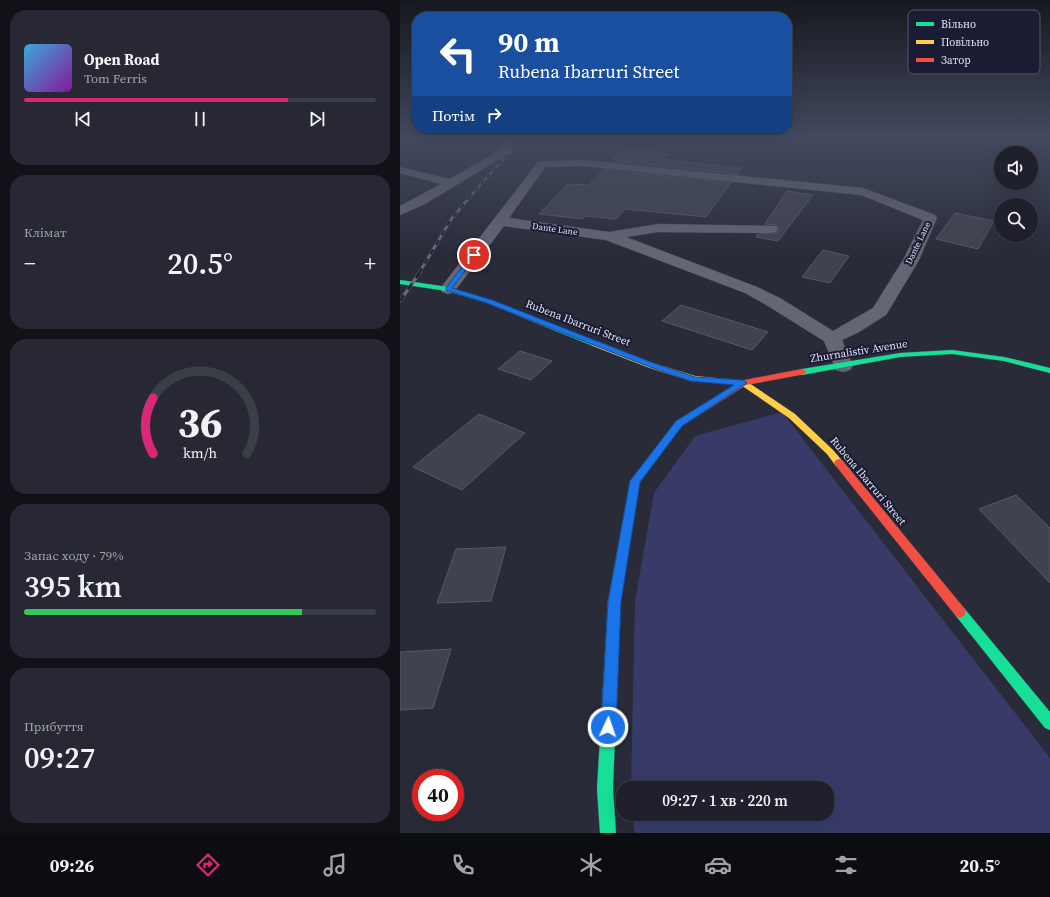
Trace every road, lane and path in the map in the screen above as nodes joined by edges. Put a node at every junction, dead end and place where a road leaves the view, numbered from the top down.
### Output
1 (427, 177) edge
2 (462, 177) edge
3 (533, 177) edge
4 (716, 177) edge
5 (452, 183) junction
6 (400, 211) edge
7 (500, 222) junction
8 (771, 229) dead end
9 (609, 236) junction
10 (400, 282) edge
11 (448, 289) junction
12 (832, 338) junction
13 (843, 366) junction
14 (1050, 371) edge
15 (743, 383) junction
16 (1050, 723) edge
17 (608, 833) edge

1 - 5 street
2 - 5 street
3 - 7 street, Dante Lane
4 - 12 street, Dante Lane
5 - 6 street
7 - 9 street, Dante Lane
7 - 11 street, Dante Lane
8 - 9 street, Dante Lane
9 - 12 street, Dante Lane
10 - 11 main road, Rubena Ibarruri Street
11 - 15 main road, Rubena Ibarruri Street
12 - 13 street
13 - 14 main road, Zhurnalistiv Avenue
13 - 15 main road, Zhurnalistiv Avenue
15 - 16 main road, Rubena Ibarruri Street
15 - 17 main road

